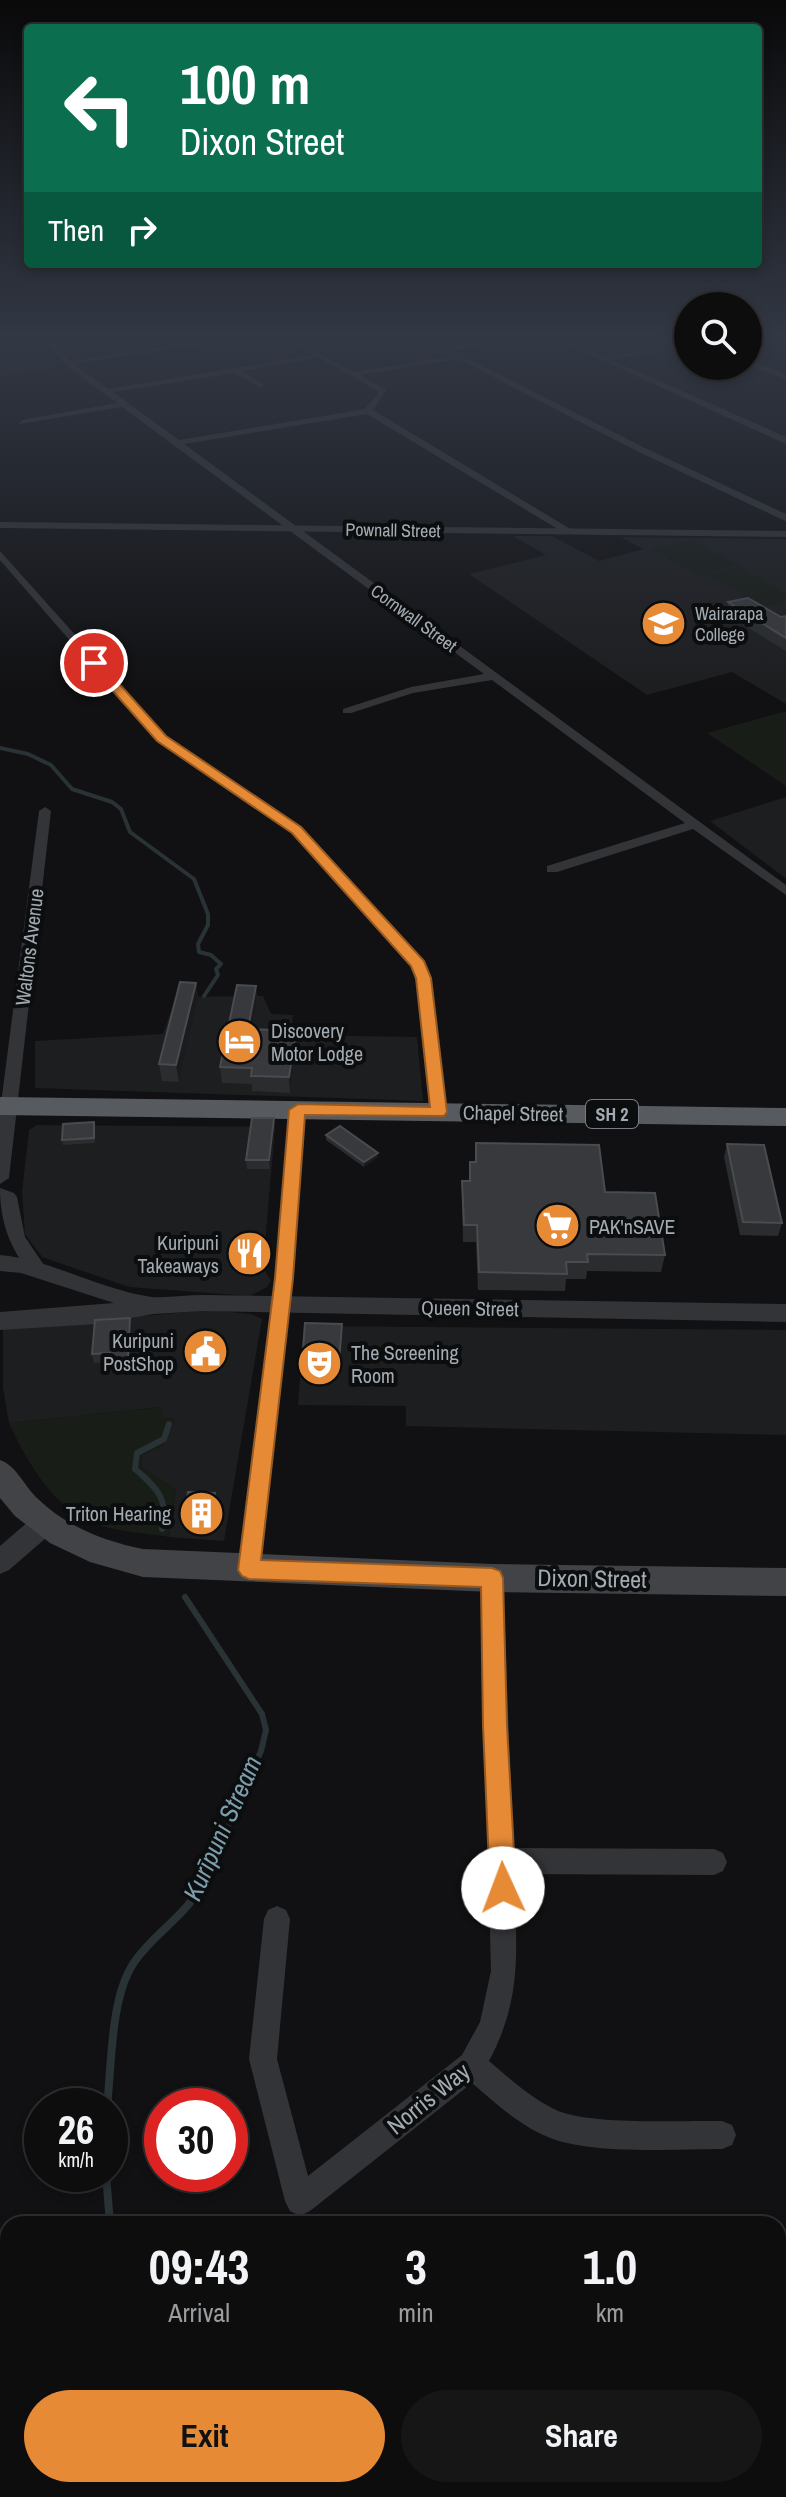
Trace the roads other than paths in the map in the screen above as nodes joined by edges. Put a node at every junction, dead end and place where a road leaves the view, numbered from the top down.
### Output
1 (196, 457) edge
2 (444, 457) edge
3 (656, 457) edge
4 (786, 518) edge
5 (0, 525) edge
6 (294, 529) junction
7 (569, 532) junction
8 (786, 534) edge
9 (0, 554) edge
10 (494, 676) junction
11 (347, 711) dead end
12 (45, 811) dead end
13 (695, 824) junction
14 (552, 869) dead end
15 (786, 891) edge
16 (5, 1106) edge
17 (298, 1110) junction
18 (439, 1112) junction
19 (786, 1117) edge
20 (0, 1178) edge
21 (0, 1194) edge
22 (0, 1263) edge
23 (39, 1271) junction
24 (281, 1304) junction
25 (154, 1305) junction
26 (786, 1313) edge
27 (0, 1321) edge
28 (0, 1472) edge
29 (45, 1523) junction
30 (0, 1562) edge
31 (249, 1570) junction
32 (492, 1578) junction
33 (786, 1582) edge
34 (503, 1861) junction
35 (714, 1862) dead end
36 (277, 1919) dead end
37 (472, 2065) junction
38 (722, 2135) dead end

1 - 6 street, Cornwall Street
2 - 7 street
3 - 4 street
5 - 6 street, Pownall Street
6 - 7 street, Pownall Street
6 - 10 street, Cornwall Street
7 - 8 street, Pownall Street
9 - 18 street
10 - 11 street
10 - 13 street, Cornwall Street
12 - 16 street, Waltons Avenue
13 - 14 street
13 - 15 street, Cornwall Street
16 - 17 highway, Chapel Street / SH 2
16 - 20 street, Waltons Avenue
17 - 18 highway, Chapel Street / SH 2
17 - 24 street
18 - 19 highway, Chapel Street / SH 2
21 - 23 street
22 - 23 street, Queen Street
23 - 25 street, Queen Street
24 - 25 street, Queen Street
24 - 26 street, Queen Street
24 - 31 street
25 - 27 street, Queen Street
28 - 29 main road, Dixon Street
29 - 30 street
29 - 31 main road, Dixon Street
31 - 32 main road, Dixon Street
32 - 33 main road, Dixon Street
32 - 34 street, Norris Way
34 - 35 street
34 - 37 street, Norris Way
36 - 37 street, Norris Way
37 - 38 street

